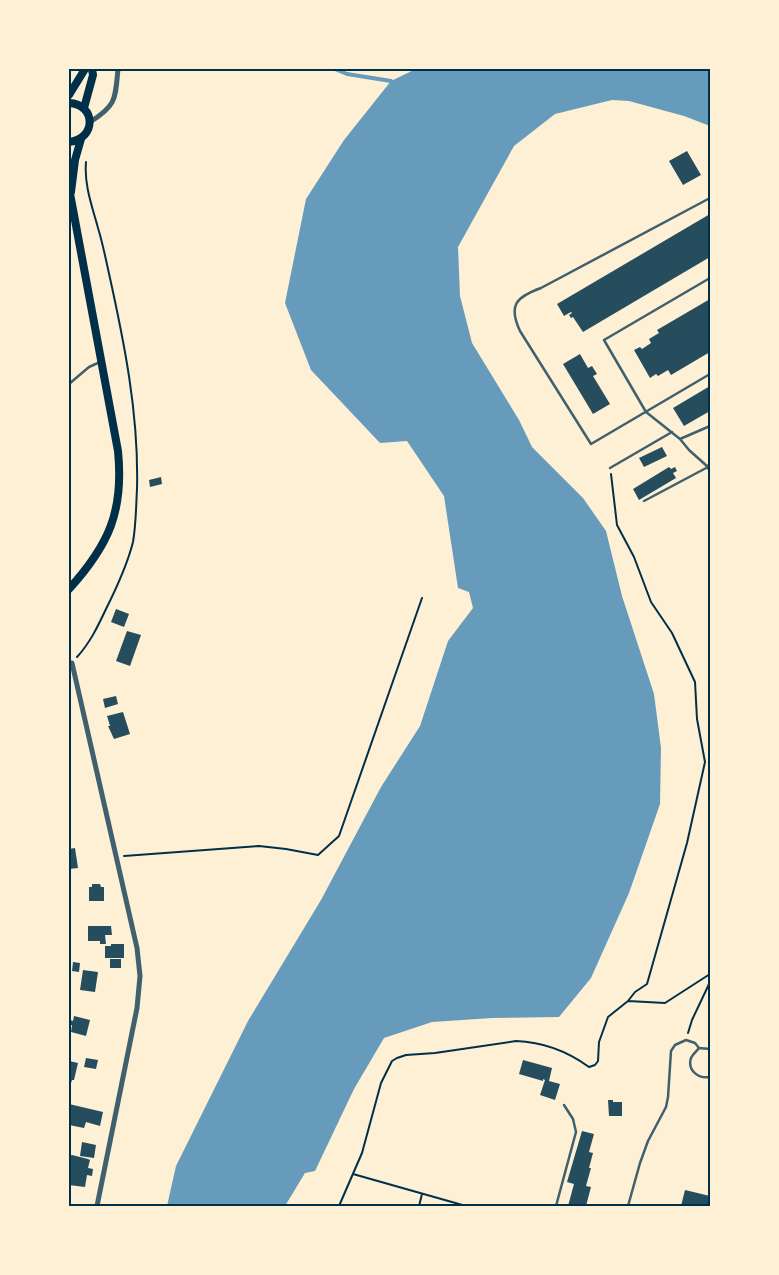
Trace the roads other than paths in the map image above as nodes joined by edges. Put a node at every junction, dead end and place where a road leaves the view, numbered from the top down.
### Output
1 (85, 69) edge
2 (92, 69) edge
3 (118, 69) edge
4 (69, 96) edge
5 (69, 102) edge
6 (84, 108) junction
7 (90, 122) junction
8 (81, 139) junction
9 (69, 142) edge
10 (70, 190) edge
11 (710, 198) edge
12 (710, 278) edge
13 (101, 362) junction
14 (710, 374) edge
15 (69, 384) edge
16 (646, 412) junction
17 (710, 426) edge
18 (672, 432) junction
19 (680, 439) junction
20 (610, 468) road end
21 (709, 468) edge
22 (644, 501) dead end
23 (69, 589) edge
24 (72, 663) road end
25 (699, 1048) junction
26 (710, 1049) edge
27 (710, 1077) edge
28 (564, 1105) dead end
29 (97, 1206) edge
30 (556, 1206) edge
31 (628, 1206) edge

1 - 4 highway
2 - 6 highway
3 - 7 street
5 - 6 highway
6 - 7 highway
7 - 8 highway
8 - 9 highway
8 - 10 highway
10 - 13 highway
11 - 16 lane
12 - 16 lane
13 - 15 lane
13 - 23 highway
14 - 16 lane
16 - 18 lane
17 - 19 lane
18 - 19 lane
18 - 20 lane
19 - 21 lane
21 - 22 lane
24 - 29 street
25 - 26 lane
25 - 27 lane
25 - 31 lane
28 - 30 lane

